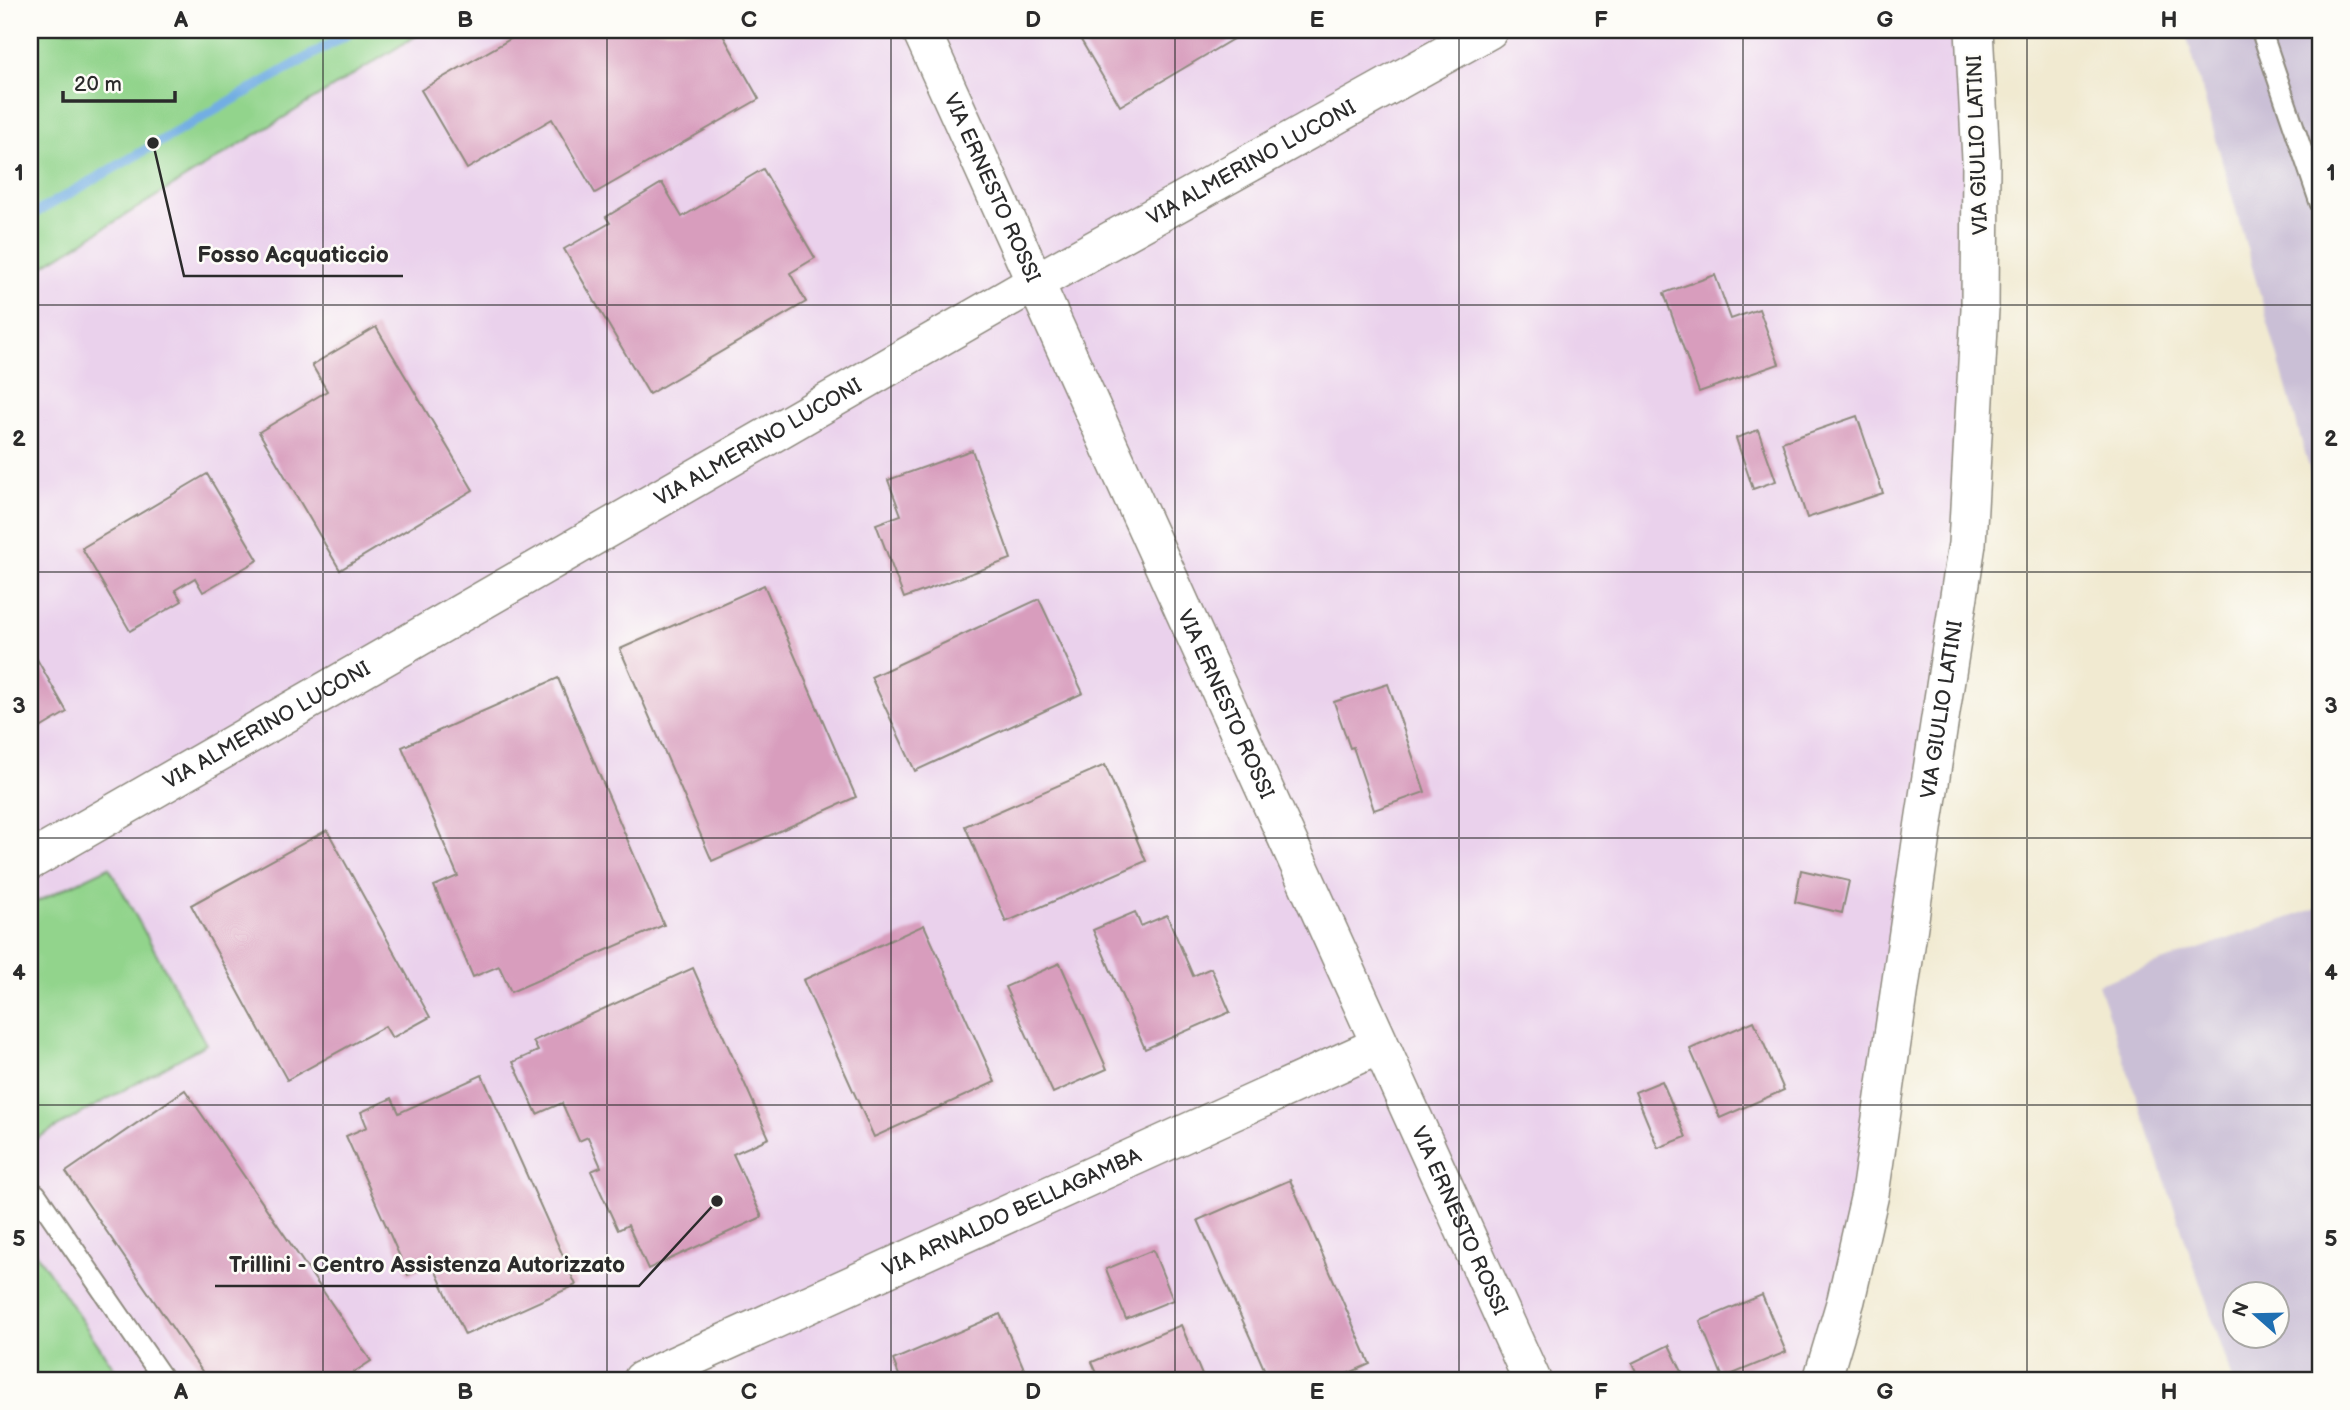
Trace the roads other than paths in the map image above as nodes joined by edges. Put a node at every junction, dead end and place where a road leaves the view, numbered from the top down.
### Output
1 (921, 30) edge
2 (1489, 30) edge
3 (1974, 30) edge
4 (2260, 30) edge
5 (2320, 204) edge
6 (1037, 282) junction
7 (30, 861) edge
8 (1380, 1045) junction
9 (36, 1194) dead end
10 (164, 1380) edge
11 (642, 1380) edge
12 (1532, 1380) edge
13 (1822, 1380) edge

1 - 6 street, VIA ERNESTO ROSSI
2 - 6 street, VIA ALMERINO LUCONI
3 - 13 street, VIA GIULIO LATINI
4 - 5 lane
6 - 7 street, VIA ALMERINO LUCONI
6 - 8 street, VIA ERNESTO ROSSI
8 - 11 street, VIA ARNALDO BELLAGAMBA
8 - 12 street, VIA ERNESTO ROSSI
9 - 10 lane

